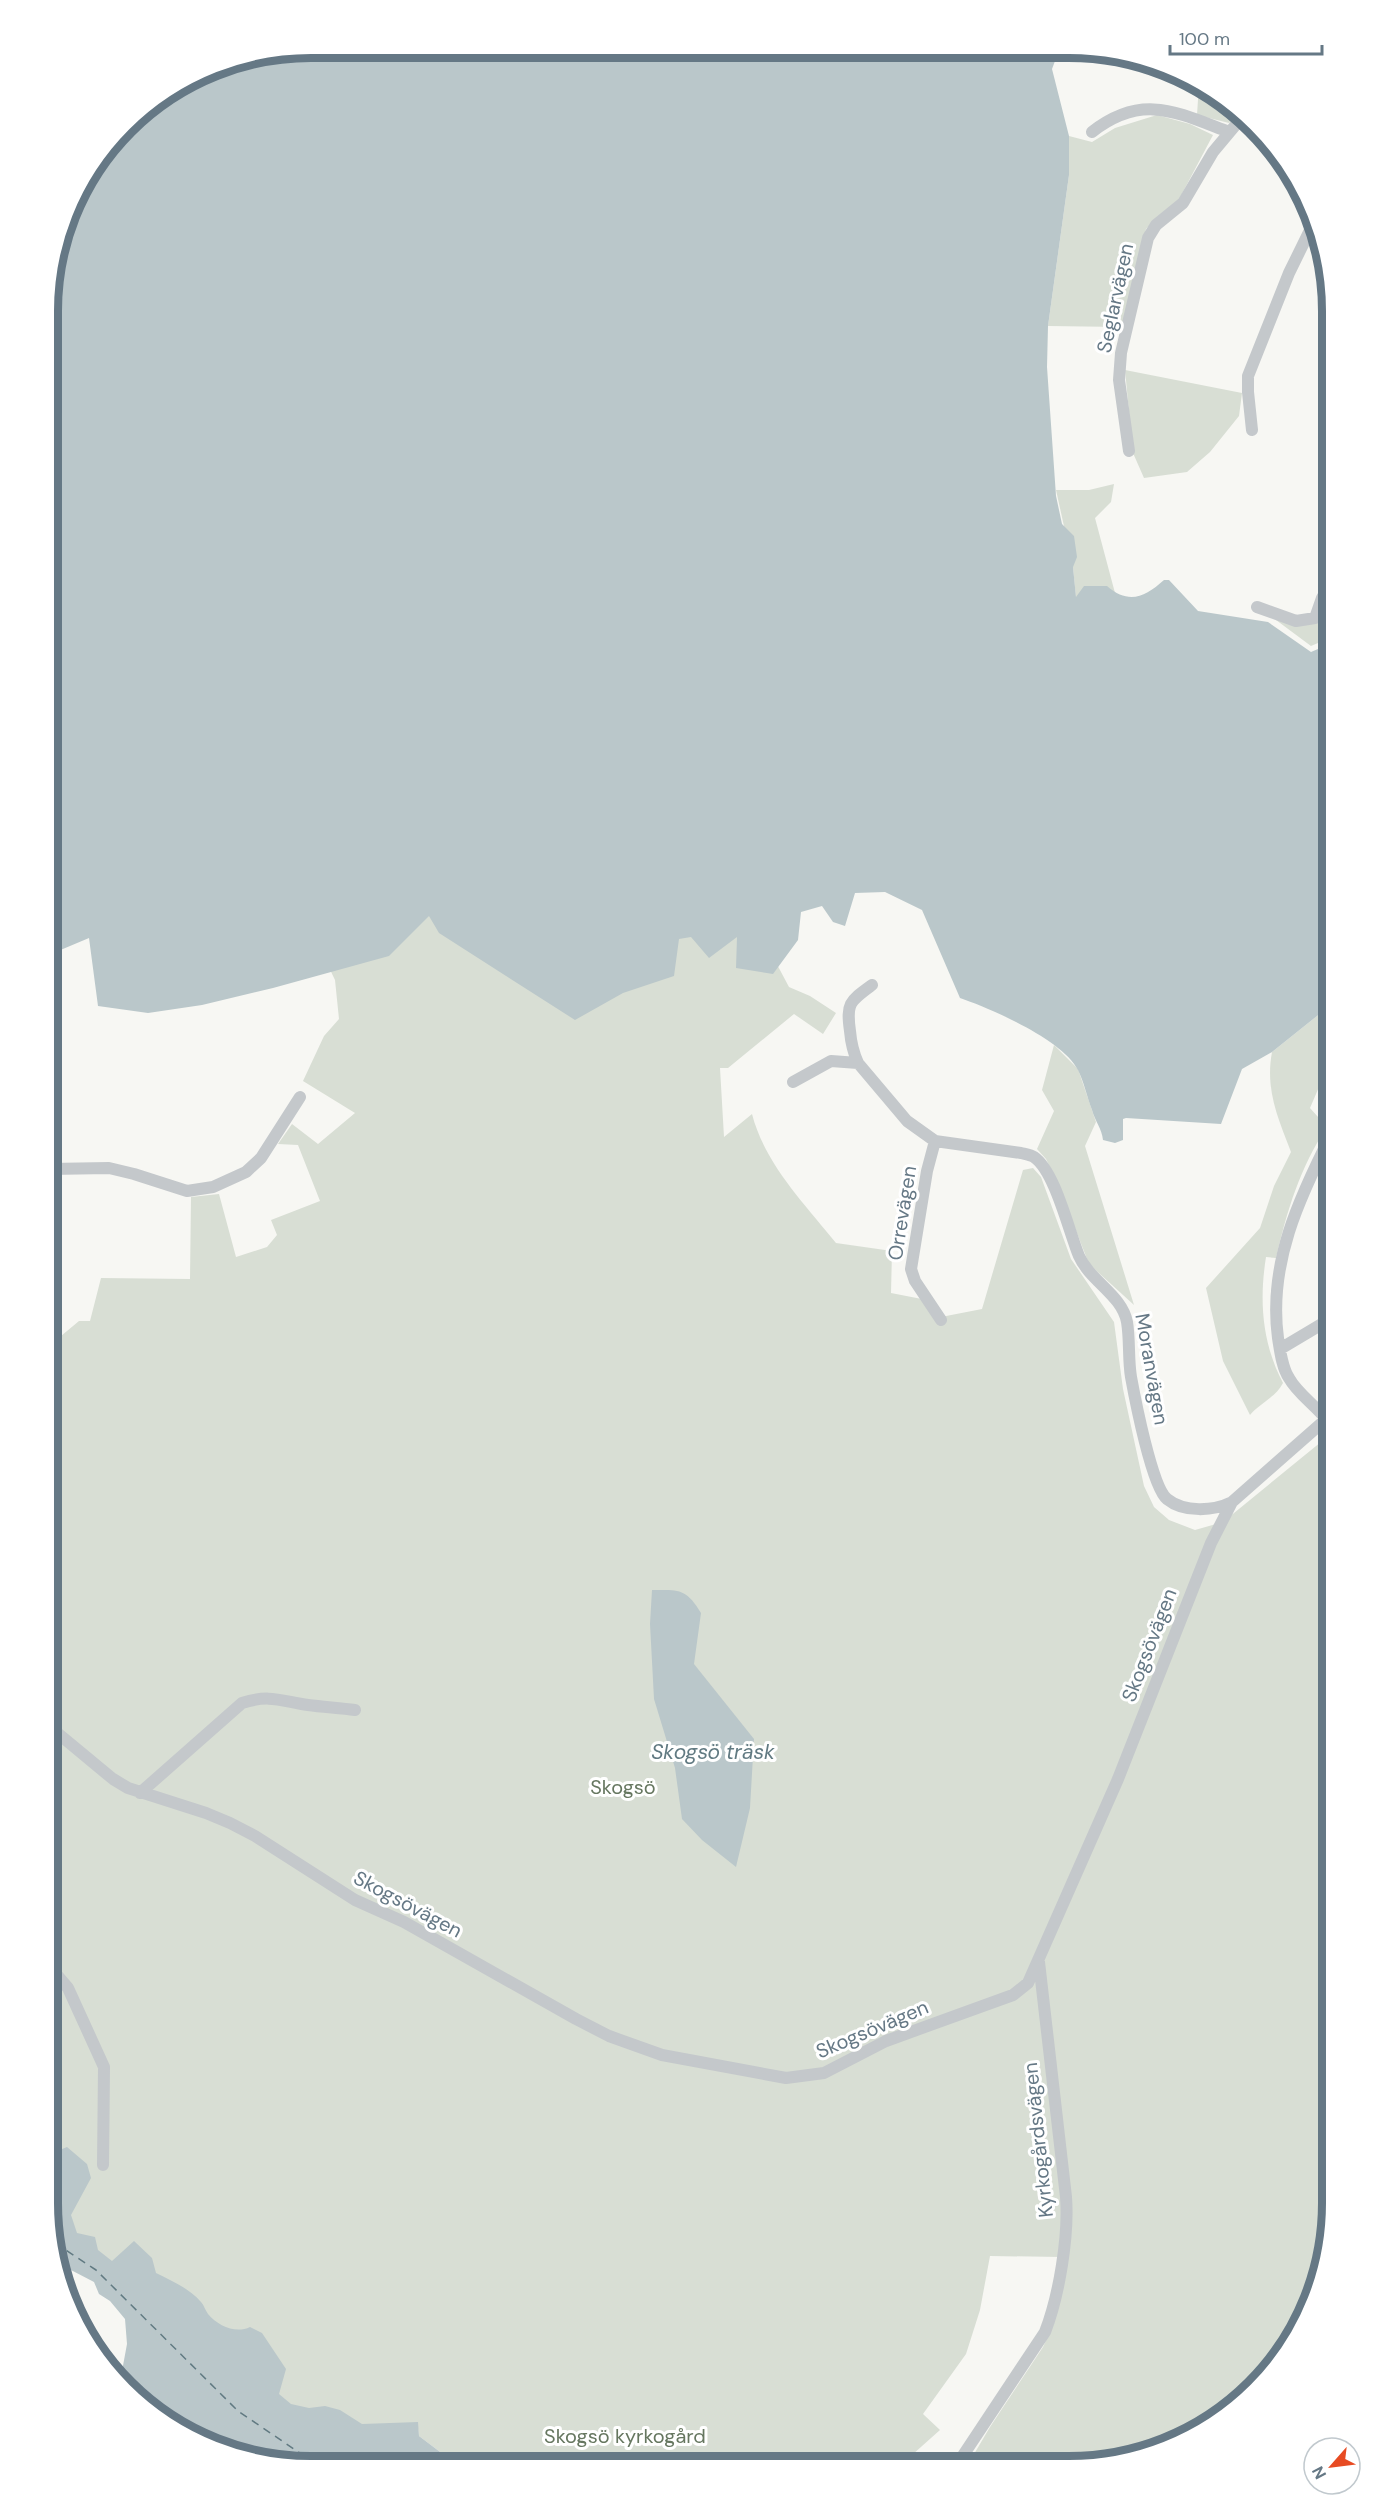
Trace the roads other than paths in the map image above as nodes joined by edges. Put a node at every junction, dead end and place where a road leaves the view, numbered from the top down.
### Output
1 (1237, 123) edge
2 (1092, 132) dead end
3 (1229, 132) junction
4 (1309, 233) edge
5 (1252, 430) dead end
6 (1129, 451) dead end
7 (1322, 598) edge
8 (1257, 607) dead end
9 (873, 985) dead end
10 (858, 1063) junction
11 (793, 1082) dead end
12 (300, 1097) dead end
13 (935, 1141) junction
14 (1322, 1153) edge
15 (58, 1170) edge
16 (941, 1320) dead end
17 (1322, 1324) edge
18 (1280, 1349) junction
19 (1322, 1410) edge
20 (1322, 1423) edge
21 (1232, 1502) junction
22 (356, 1710) dead end
23 (58, 1733) edge
24 (140, 1793) junction
25 (1039, 1960) junction
26 (58, 1976) edge
27 (104, 2165) dead end
28 (963, 2456) edge

1 - 3 street, Seglarvägen
2 - 3 street
3 - 6 street, Seglarvägen
4 - 5 street
7 - 8 street
9 - 10 street, Moranvägen
10 - 11 street
10 - 13 street, Moranvägen
12 - 15 street
13 - 16 street, Orrevägen
13 - 21 street, Moranvägen
14 - 18 street
17 - 18 street
18 - 19 street
20 - 21 street, Skogsövägen
21 - 25 street, Skogsövägen
22 - 24 street
23 - 24 street, Skogsövägen
24 - 25 street, Skogsövägen
25 - 28 street, Kyrkogårdsvägen
26 - 27 street

